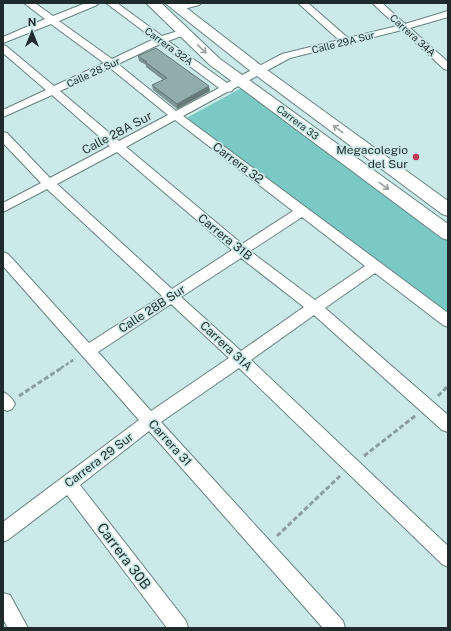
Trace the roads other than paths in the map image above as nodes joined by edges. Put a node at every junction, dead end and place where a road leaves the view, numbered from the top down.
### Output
1 (29, 3) edge
2 (94, 3) edge
3 (111, 3) edge
4 (154, 3) edge
5 (196, 3) edge
6 (303, 3) edge
7 (377, 3) edge
8 (174, 6) edge
9 (448, 14) edge
10 (52, 20) junction
11 (404, 27) junction
12 (184, 32) junction
13 (3, 40) edge
14 (161, 40) junction
15 (346, 42) junction
16 (3, 48) edge
17 (448, 53) edge
18 (437, 56) junction
19 (111, 64) junction
20 (448, 67) edge
21 (258, 70) junction
22 (242, 81) junction
23 (228, 89) junction
24 (53, 91) junction
25 (3, 114) edge
26 (176, 116) junction
27 (3, 136) edge
28 (118, 147) junction
29 (49, 184) junction
30 (3, 208) edge
31 (448, 210) edge
32 (302, 211) junction
33 (448, 233) edge
34 (241, 251) junction
35 (3, 257) edge
36 (375, 266) junction
37 (172, 296) junction
38 (314, 307) junction
39 (448, 321) edge
40 (88, 351) junction
41 (240, 359) junction
42 (150, 421) junction
43 (448, 425) edge
44 (68, 483) junction
45 (3, 533) edge
46 (448, 558) edge
47 (3, 602) edge
48 (19, 628) edge
49 (179, 628) edge
50 (336, 628) edge

1 - 10 street, Carrera 32
2 - 10 street
3 - 14 street, Carrera 32A
4 - 12 main road, Carrera 33
5 - 8 street
6 - 15 street
7 - 11 street, Carrera 34A
8 - 21 main road, Carrera 33
9 - 11 street, Calle 29A Sur
10 - 13 street
10 - 19 street, Carrera 32
11 - 15 street, Calle 29A Sur
11 - 18 street, Carrera 34A
12 - 14 street, Calle 28 Sur
12 -> 22 main road, Carrera 33
14 - 19 street, Calle 28 Sur
14 - 23 street, Carrera 32A
15 - 21 street, Calle 29A Sur
16 - 24 street, Carrera 31B
17 - 18 street
18 - 20 street, Carrera 34A
19 - 24 street, Calle 28 Sur
19 - 26 street, Carrera 32
21 - 22 street, Calle 29A Sur
31 -> 21 main road, Carrera 33
22 - 23 street, Calle 28A Sur
22 -> 33 main road, Carrera 33
23 - 26 street, Calle 28A Sur
24 - 25 street, Calle 28 Sur
24 - 28 street, Carrera 31B
26 - 28 street, Calle 28A Sur
26 - 32 street, Carrera 32
27 - 29 street, Carrera 31A
28 - 29 street, Calle 28A Sur
28 - 34 street, Carrera 31B
29 - 30 street, Calle 28A Sur
29 - 37 street, Carrera 31A
32 - 34 street, Calle 28B Sur
32 - 36 street, Carrera 32
34 - 37 street, Calle 28B Sur
34 - 38 street, Carrera 31B
35 - 40 street, Carrera 31
36 - 38 street, Carrera 29 Sur
36 - 39 street, Carrera 32
37 - 40 street, Calle 28B Sur
37 - 41 street, Carrera 31A
38 - 41 street, Carrera 29 Sur
38 - 43 street, Carrera 31B
40 - 42 street, Carrera 31
41 - 42 street, Carrera 29 Sur
41 - 46 street, Carrera 31A
42 - 44 street, Carrera 29 Sur
42 - 50 street, Carrera 31
44 - 45 street, Carrera 29 Sur
44 - 49 street, Carrera 30B
47 - 48 street

